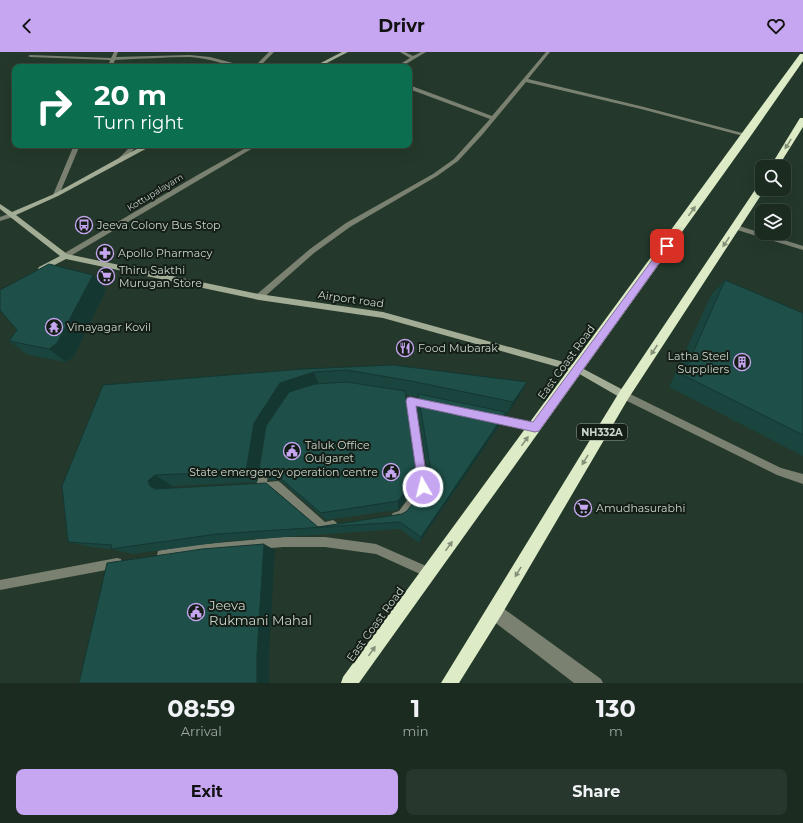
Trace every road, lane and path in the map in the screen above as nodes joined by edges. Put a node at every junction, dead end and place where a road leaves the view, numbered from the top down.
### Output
1 (116, 52) edge
2 (272, 52) edge
3 (346, 52) edge
4 (402, 52) edge
5 (424, 52) edge
6 (548, 52) edge
7 (30, 56) dead end
8 (803, 56) edge
9 (414, 58) junction
10 (113, 59) junction
11 (220, 60) junction
12 (111, 64) edge
13 (216, 64) edge
14 (235, 64) edge
15 (259, 64) edge
16 (321, 64) edge
17 (403, 64) edge
18 (524, 80) junction
19 (412, 88) edge
20 (493, 118) junction
21 (803, 120) edge
22 (747, 136) junction
23 (76, 148) edge
24 (132, 148) edge
25 (144, 148) edge
26 (250, 148) edge
27 (121, 159) junction
28 (778, 160) edge
29 (56, 195) junction
30 (756, 196) edge
31 (0, 206) edge
32 (11, 215) junction
33 (0, 219) edge
34 (736, 227) junction
35 (803, 248) edge
36 (65, 256) junction
37 (32, 273) edge
38 (259, 297) junction
39 (578, 369) junction
40 (624, 395) junction
41 (410, 401) edge
42 (481, 416) edge
43 (535, 427) junction
44 (266, 458) edge
45 (803, 479) edge
46 (262, 487) junction
47 (247, 488) edge
48 (386, 518) edge
49 (339, 524) edge
50 (155, 557) edge
51 (123, 562) edge
52 (429, 573) junction
53 (0, 585) edge
54 (494, 611) junction
55 (349, 683) edge
56 (448, 683) edge
57 (583, 683) edge
58 (597, 683) edge

1 - 10 street
2 - 15 street
3 - 16 street
4 - 9 street
5 - 9 street
6 - 18 street
7 - 10 street
8 - 22 highway, East Coast Road
9 - 17 street
10 - 11 street
10 - 12 street
11 - 13 street
11 - 14 street
18 - 20 street
18 - 22 street
19 - 20 street
20 - 38 street
21 -> 28 highway
39 -> 22 highway, East Coast Road
23 - 29 street
24 - 27 street
25 - 27 street
26 - 36 street, Kottupalayam
27 - 29 street
29 - 32 street
30 - 34 highway, NH332A
31 - 32 street
32 - 33 street
32 - 36 street
34 - 35 street
34 -> 40 highway, NH332A
36 - 37 street
36 - 38 street, Airport road
38 - 39 street, Airport road
39 - 40 street, Airport road
39 - 43 highway, East Coast Road
40 - 45 street
40 -> 54 highway, NH332A
41 - 48 street
42 - 43 street
52 -> 43 highway, East Coast Road
44 - 46 street
46 - 47 street
46 - 49 street
50 - 52 street
51 - 53 street
55 -> 52 highway, East Coast Road
54 - 56 highway, NH332A
54 - 57 street
54 - 58 street

